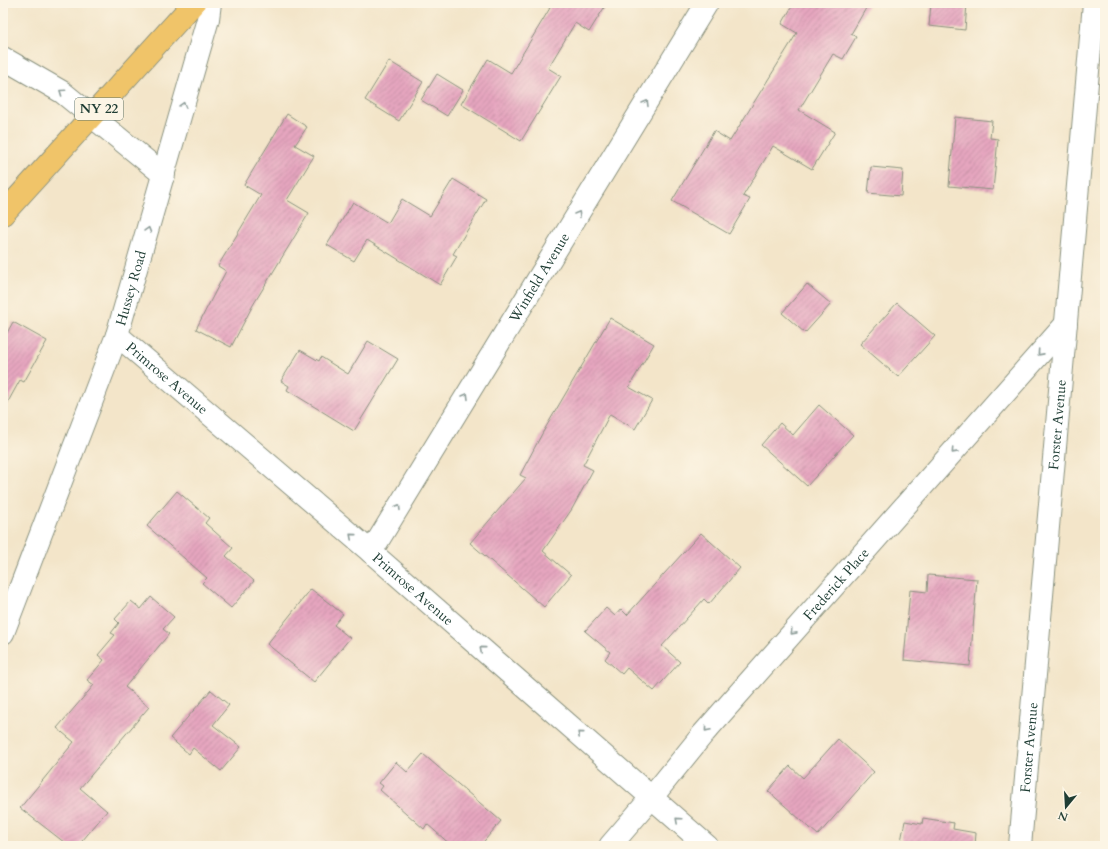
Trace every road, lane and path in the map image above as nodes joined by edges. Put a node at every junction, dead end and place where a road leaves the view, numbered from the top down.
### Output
1 (194, 3) edge
2 (210, 3) edge
3 (707, 3) edge
4 (1094, 3) edge
5 (3, 58) edge
6 (92, 116) junction
7 (164, 175) junction
8 (3, 214) edge
9 (1066, 324) junction
10 (117, 334) junction
11 (371, 552) junction
12 (3, 633) edge
13 (652, 797) junction
14 (610, 846) edge
15 (707, 846) edge
16 (1020, 846) edge

1 - 6 main road, NY 22
7 -> 2 street, Hussey Road
11 -> 3 street, Winfield Avenue
4 - 9 street, Forster Avenue
6 -> 5 street
6 - 7 street
6 - 8 main road, NY 22
10 -> 7 street, Hussey Road
9 -> 13 street, Frederick Place
9 - 16 street, Forster Avenue
11 -> 10 street, Primrose Avenue
10 - 12 street, Hussey Road
13 -> 11 street, Primrose Avenue
13 - 14 street, Frederick Place
15 -> 13 street, Primrose Avenue

